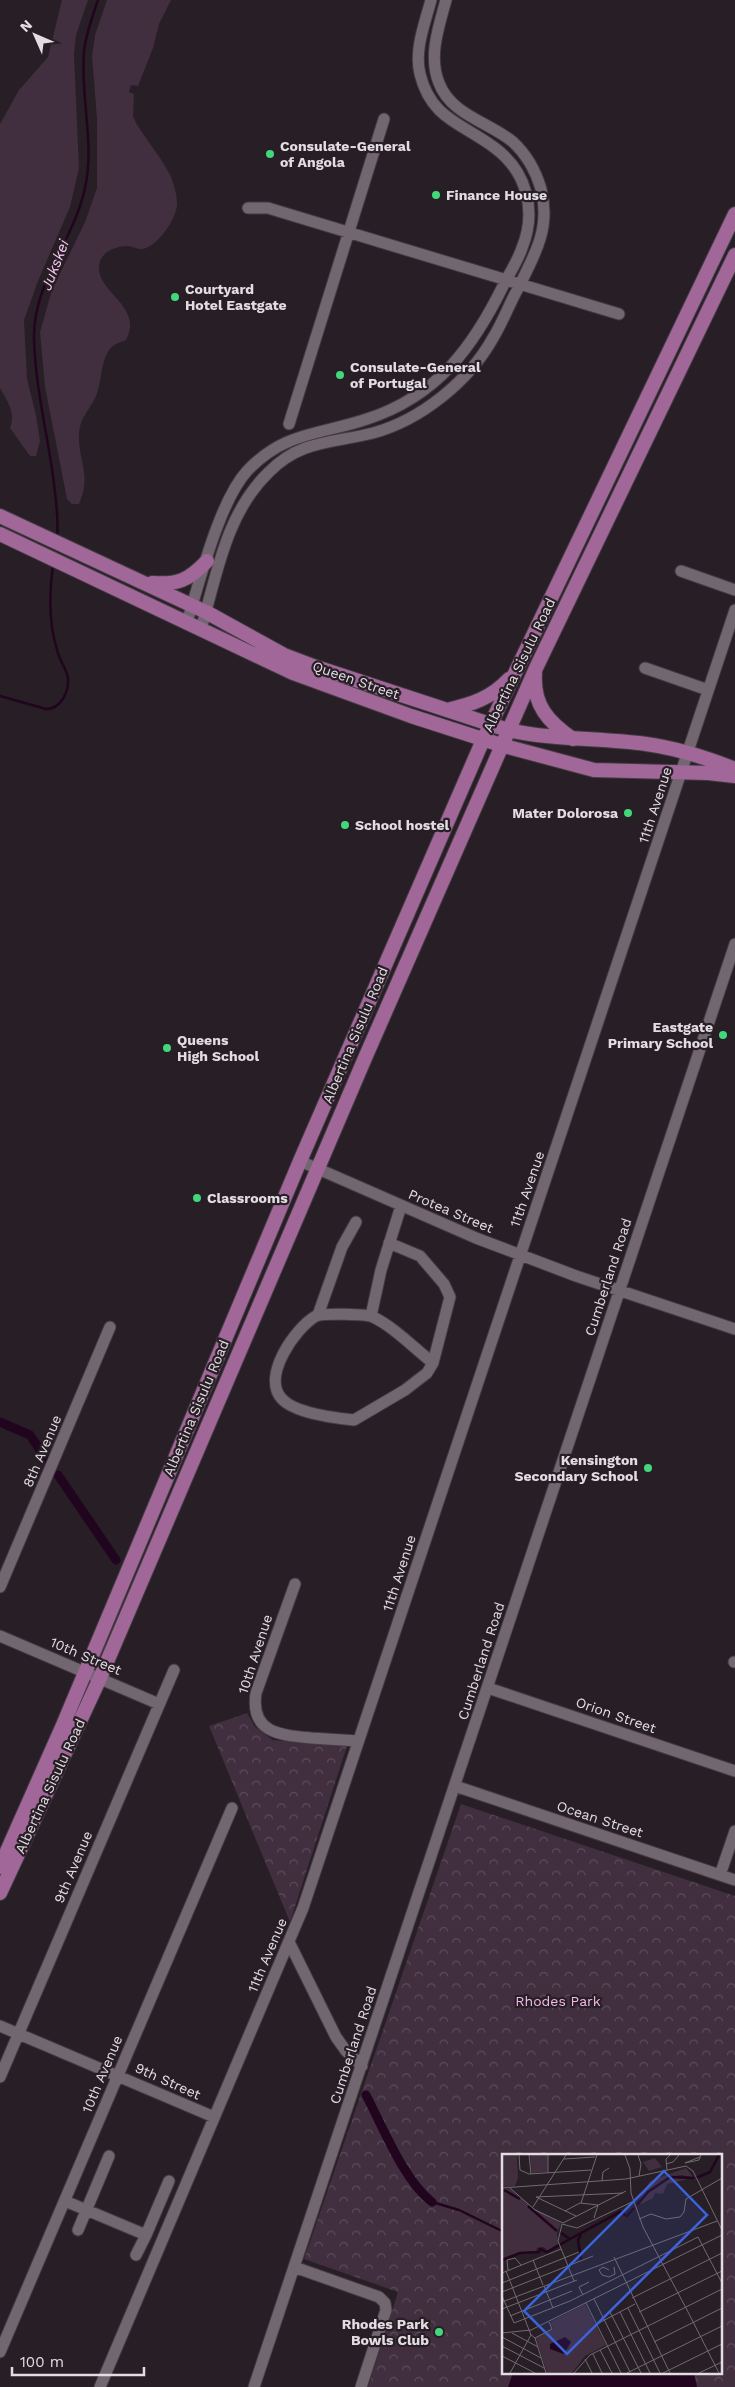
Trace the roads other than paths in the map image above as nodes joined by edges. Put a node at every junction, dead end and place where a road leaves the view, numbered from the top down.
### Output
1 (431, 0) edge
2 (446, 0) edge
3 (384, 119) dead end
4 (248, 208) dead end
5 (735, 214) edge
6 (348, 232) junction
7 (735, 255) edge
8 (506, 280) junction
9 (520, 284) junction
10 (496, 301) junction
11 (508, 307) junction
12 (619, 314) dead end
13 (289, 424) dead end
14 (0, 516) edge
15 (0, 534) edge
16 (207, 561) junction
17 (681, 571) dead end
18 (144, 583) junction
19 (735, 590) edge
20 (192, 605) junction
21 (735, 610) edge
22 (206, 612) junction
23 (187, 622) junction
24 (201, 629) junction
25 (536, 668) junction
26 (645, 668) dead end
27 (518, 670) junction
28 (708, 690) junction
29 (446, 710) junction
30 (490, 725) junction
31 (508, 730) junction
32 (483, 740) junction
33 (573, 740) junction
34 (501, 746) junction
35 (687, 754) junction
36 (735, 769) edge
37 (682, 772) junction
38 (735, 776) edge
39 (735, 944) edge
40 (300, 1161) junction
41 (318, 1169) junction
42 (401, 1206) junction
43 (356, 1222) dead end
44 (389, 1243) junction
45 (520, 1255) junction
46 (619, 1289) junction
47 (318, 1315) junction
48 (371, 1316) junction
49 (110, 1327) dead end
50 (735, 1328) edge
51 (433, 1363) junction
52 (295, 1584) dead end
53 (0, 1587) edge
54 (0, 1636) edge
55 (174, 1670) dead end
56 (86, 1671) junction
57 (100, 1678) junction
58 (488, 1688) junction
59 (159, 1704) junction
60 (358, 1741) junction
61 (735, 1771) edge
62 (455, 1786) junction
63 (232, 1808) dead end
64 (735, 1830) edge
65 (0, 1867) edge
66 (720, 1874) junction
67 (735, 1880) edge
68 (0, 1893) edge
69 (289, 1942) junction
70 (0, 2026) edge
71 (19, 2034) junction
72 (362, 2066) junction
73 (118, 2075) junction
74 (0, 2077) edge
75 (214, 2117) junction
76 (109, 2156) dead end
77 (168, 2181) dead end
78 (65, 2201) junction
79 (86, 2210) junction
80 (78, 2230) dead end
81 (146, 2235) junction
82 (136, 2256) dead end
83 (294, 2267) junction
84 (0, 2352) edge
85 (100, 2387) edge
86 (254, 2387) edge
87 (361, 2387) edge

1 - 8 street
2 - 9 street
3 - 6 street
4 - 6 street
5 - 27 main road, Albertina Sisulu Road
6 - 8 street
6 - 13 street
7 - 25 main road, Albertina Sisulu Road
8 - 9 street
8 - 10 street
9 - 11 street
9 - 12 street
10 - 11 street
10 - 16 street
11 - 22 street
14 - 18 main road, Queen Street
15 - 23 main road, Queen Street
16 - 18 main road
16 - 20 street
17 - 19 street
18 - 20 main road, Queen Street
20 - 22 main road, Queen Street
20 - 23 street
21 - 28 street, 11th Avenue
22 - 24 street
22 - 29 main road, Queen Street
23 - 24 main road, Queen Street
24 - 32 main road, Queen Street
25 - 31 main road, Albertina Sisulu Road
25 - 33 main road
26 - 28 street
27 - 29 main road
27 - 30 main road, Albertina Sisulu Road
28 - 35 street, 11th Avenue
29 - 30 main road, Queen Street
30 - 31 main road, Queen Street
30 - 32 main road, Albertina Sisulu Road
31 - 33 main road, Queen Street
31 - 34 main road, Albertina Sisulu Road
32 - 34 main road, Queen Street
32 - 40 main road, Albertina Sisulu Road
33 - 35 main road, Queen Street
34 - 37 main road, Queen Street
34 - 41 main road, Albertina Sisulu Road
35 - 36 main road, Queen Street
35 - 37 street, 11th Avenue
37 - 38 main road, Queen Street
37 - 45 street, 11th Avenue
39 - 46 street, Cumberland Road
40 - 41 street, Protea Street
40 - 56 main road, Albertina Sisulu Road
41 - 42 street, Protea Street
41 - 57 main road, Albertina Sisulu Road
42 - 44 street
42 - 45 street, Protea Street
43 - 47 street
44 - 48 street
44 - 51 street
45 - 46 street, Protea Street
45 - 60 street, 11th Avenue
46 - 50 street, Protea Street
46 - 58 street, Cumberland Road
47 - 48 street
47 - 51 street
48 - 51 street
49 - 53 street, 8th Avenue
52 - 60 street, 10th Avenue
54 - 56 street, 10th Street
55 - 59 street, 9th Avenue
56 - 57 street, 10th Street
56 - 65 main road, Albertina Sisulu Road
57 - 59 street, 10th Street
57 - 68 main road, Albertina Sisulu Road
58 - 61 street, Orion Street
58 - 62 street, Cumberland Road
59 - 71 street, 9th Avenue
60 - 69 street, 11th Avenue
62 - 66 street, Ocean Street
62 - 72 street, Cumberland Road
63 - 73 street, 10th Avenue
64 - 66 street
66 - 67 street, Ocean Street
69 - 72 street
69 - 75 street, 11th Avenue
70 - 71 street, 9th Street
71 - 73 street, 9th Street
71 - 74 street, 9th Avenue
72 - 83 street, Cumberland Road
73 - 75 street, 9th Street
73 - 78 street, 10th Avenue
75 - 85 street, 11th Avenue
76 - 79 street
77 - 81 street
78 - 79 street
78 - 84 street, 10th Avenue
79 - 80 street
79 - 81 street
81 - 82 street
83 - 86 street, Cumberland Road
83 - 87 street

